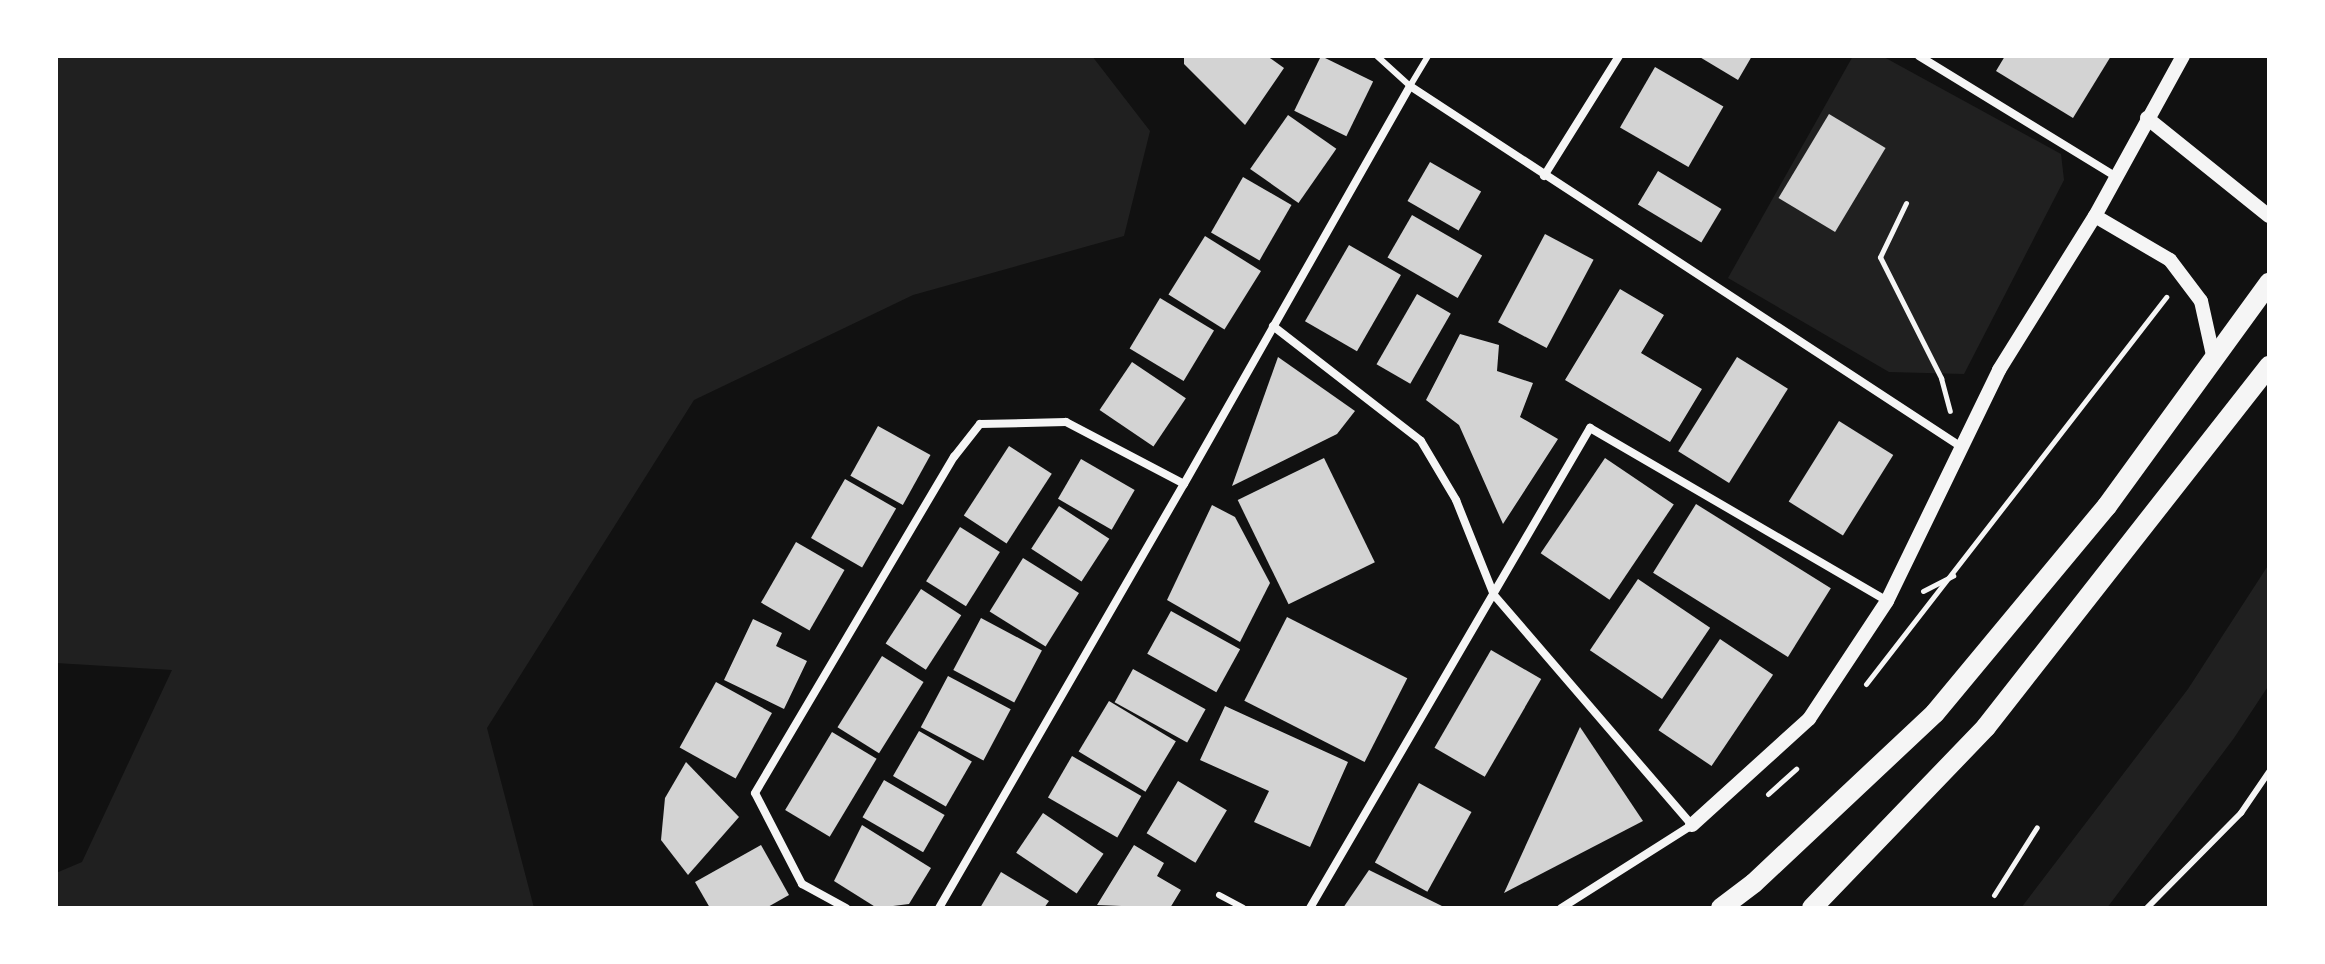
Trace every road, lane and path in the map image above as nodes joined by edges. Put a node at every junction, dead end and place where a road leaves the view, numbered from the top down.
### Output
1 (1377, 56) edge
2 (1428, 56) edge
3 (1619, 56) edge
4 (1919, 56) edge
5 (2183, 56) edge
6 (1410, 86) junction
7 (2147, 118) junction
8 (1544, 176) junction
9 (2115, 176) junction
10 (1906, 203) dead end
11 (2095, 216) junction
12 (2269, 216) edge
13 (2182, 276) junction
14 (2269, 283) edge
15 (1273, 326) junction
16 (2213, 355) junction
17 (2269, 366) edge
18 (1960, 446) junction
19 (1184, 484) junction
20 (1494, 595) junction
21 (1887, 601) junction
22 (1858, 694) dead end
23 (2269, 772) edge
24 (1692, 825) junction
25 (2037, 827) dead end
26 (1219, 895) dead end
27 (1994, 895) dead end
28 (846, 908) edge
29 (939, 908) edge
30 (1243, 908) edge
31 (1310, 908) edge
32 (1561, 908) edge
33 (1721, 908) edge
34 (1812, 908) edge
35 (2147, 908) edge

1 - 6 lane
2 - 6 lane
3 - 8 street
4 - 9 street
5 - 7 street
6 - 8 street
6 - 15 street
7 - 9 street
7 - 12 street
8 - 18 street
9 - 11 street
10 - 18 path
11 - 13 street
11 - 18 street
13 - 16 street
13 - 22 path
14 - 16 main road
15 - 19 street
15 - 20 street
16 - 33 main road
17 - 34 main road
18 - 21 street
19 - 28 street
19 - 29 street
20 - 21 street
20 - 24 street
20 - 31 street
21 - 24 street
23 - 35 lane
24 - 32 street
25 - 27 path
26 - 30 lane

